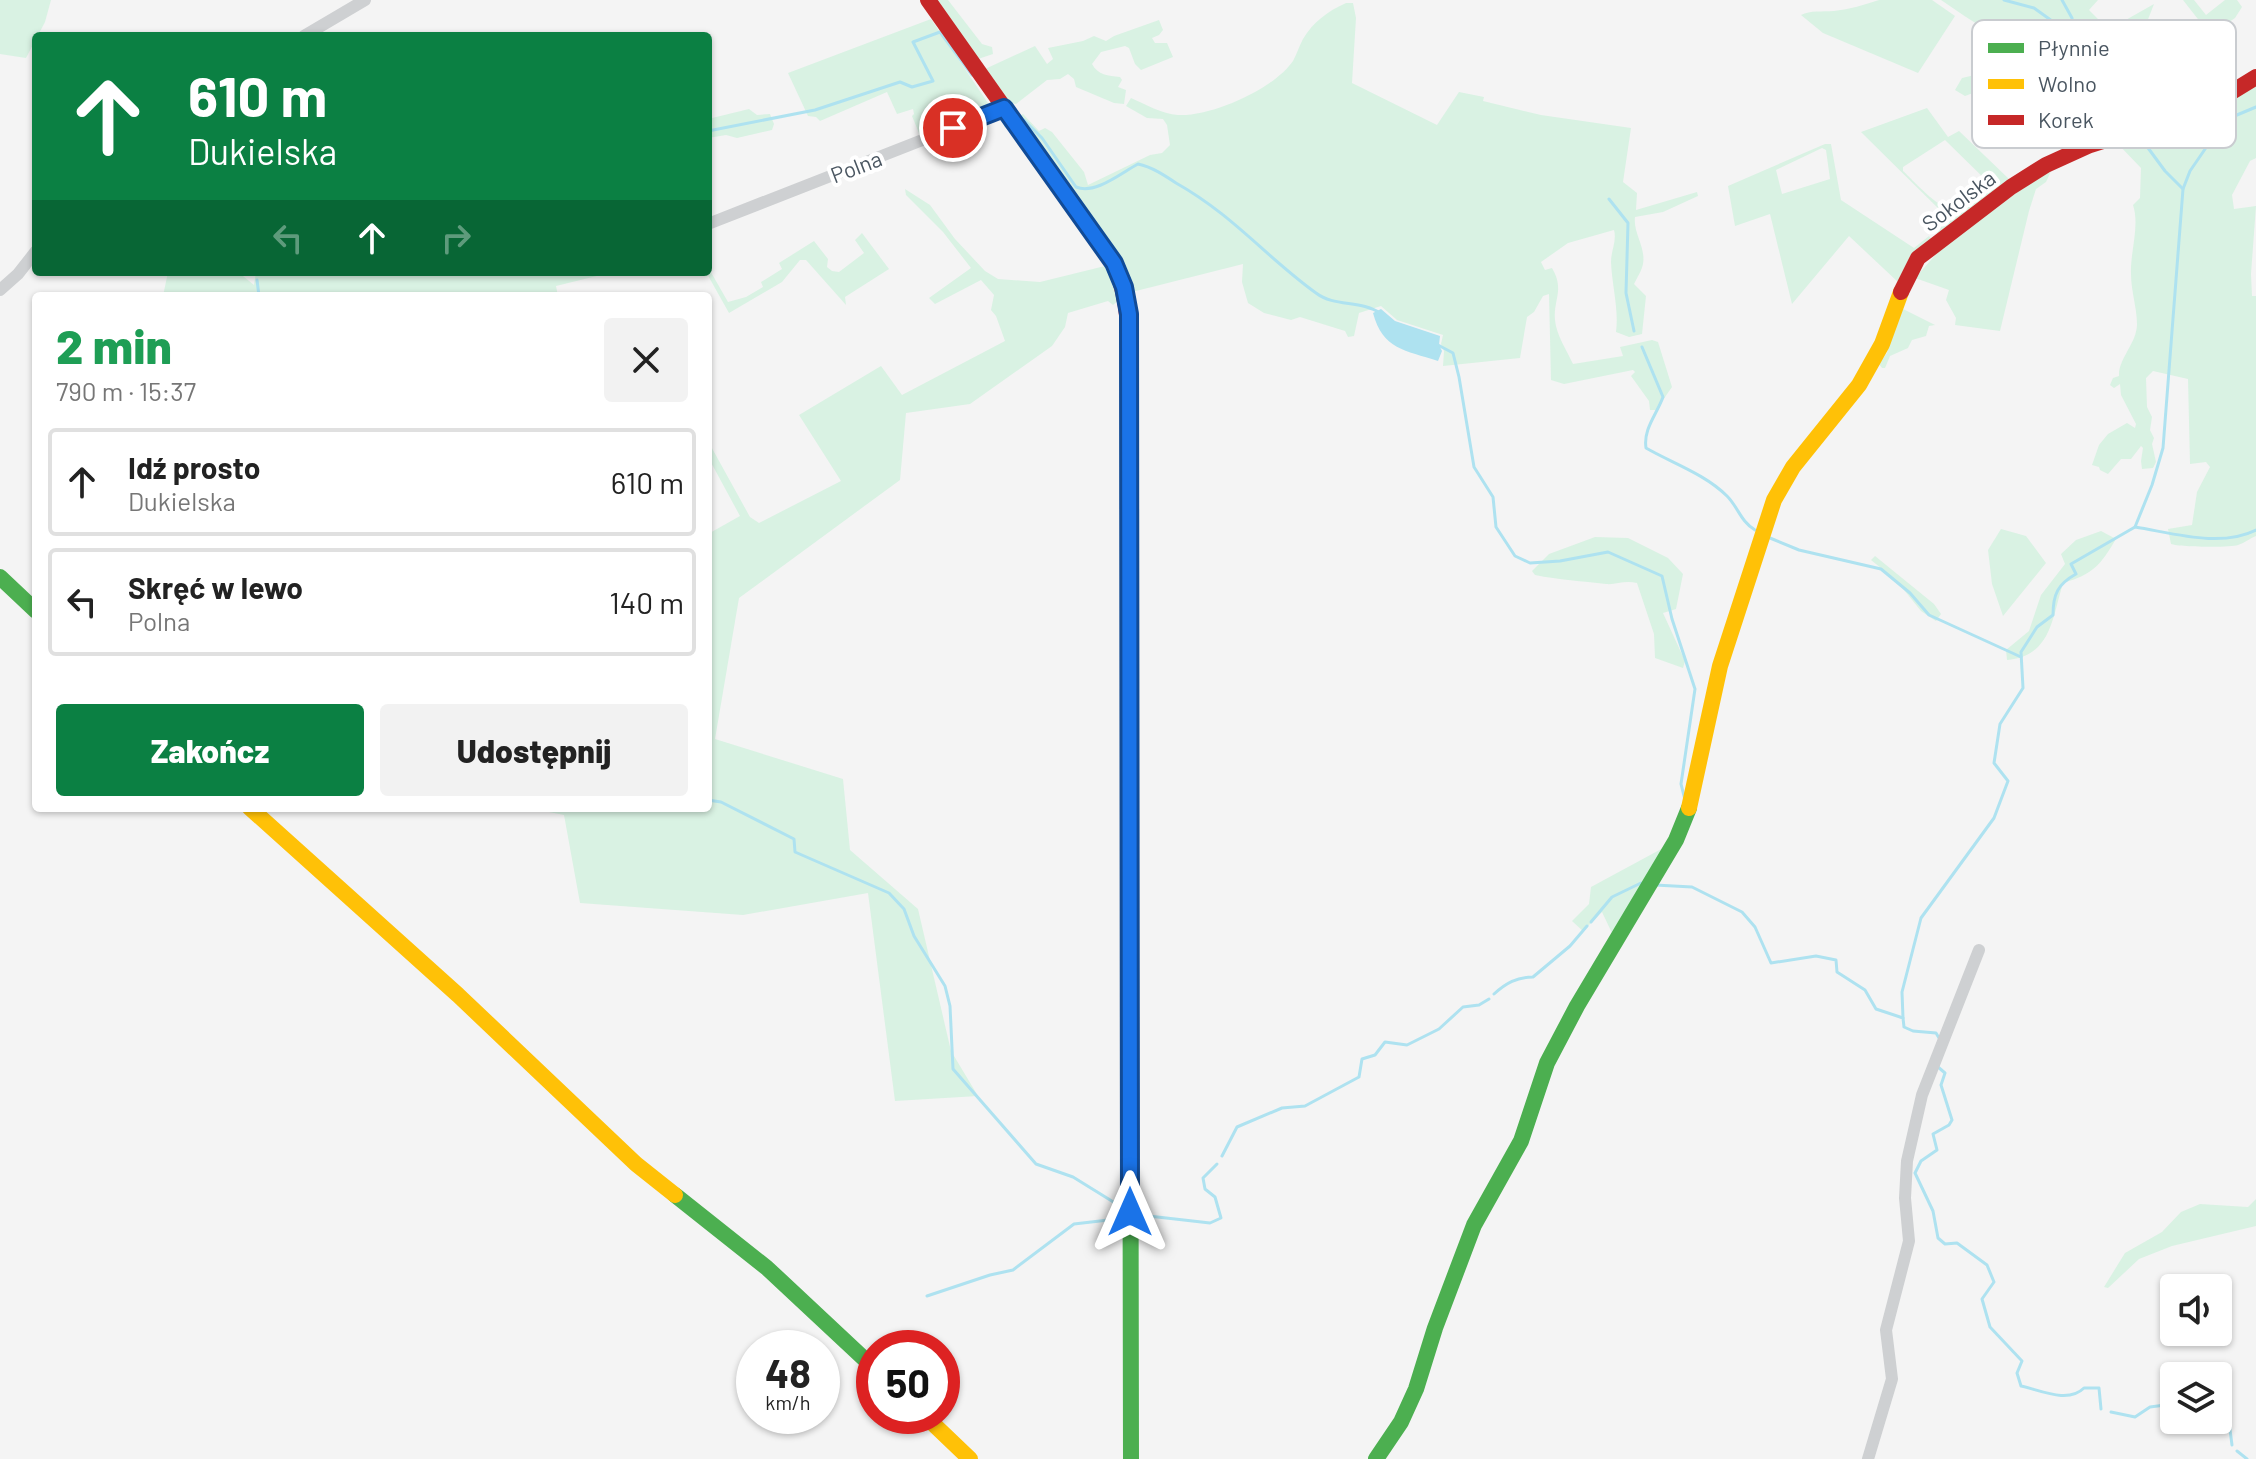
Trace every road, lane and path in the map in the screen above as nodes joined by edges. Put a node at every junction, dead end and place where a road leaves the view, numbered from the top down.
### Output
1 (365, 0) edge
2 (928, 0) edge
3 (311, 32) edge
4 (2256, 77) edge
5 (2236, 89) edge
6 (1004, 108) junction
7 (2083, 148) edge
8 (712, 222) edge
9 (32, 256) edge
10 (0, 290) edge
11 (0, 577) edge
12 (32, 607) edge
13 (254, 812) edge
14 (1979, 950) dead end
15 (856, 1351) edge
16 (944, 1434) edge
17 (970, 1459) edge
18 (1131, 1459) edge
19 (1376, 1459) edge
20 (1868, 1459) edge

1 - 3 street
2 - 6 street
4 - 5 street, Sokolska
6 - 8 street, Polna
6 - 18 street
7 - 19 street, Sokolska
9 - 10 street
11 - 12 street
13 - 15 street
14 - 20 street
16 - 17 street

